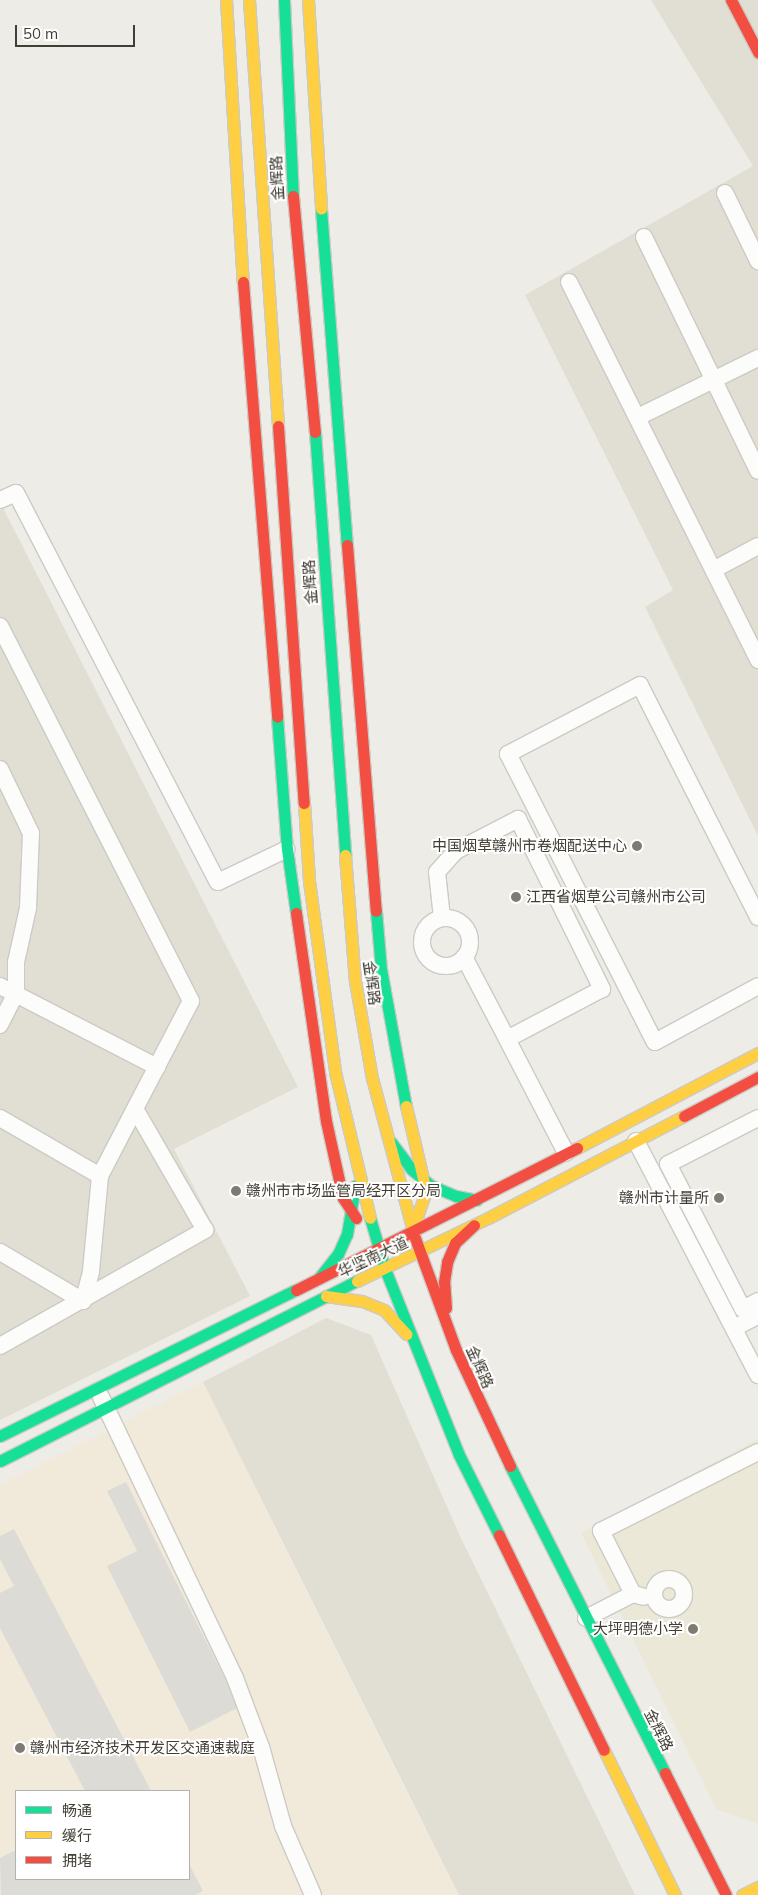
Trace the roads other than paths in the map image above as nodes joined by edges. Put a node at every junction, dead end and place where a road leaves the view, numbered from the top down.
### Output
1 (226, 0) edge
2 (249, 0) edge
3 (284, 0) edge
4 (308, 0) edge
5 (731, 0) edge
6 (758, 52) edge
7 (725, 193) dead end
8 (644, 237) dead end
9 (758, 261) edge
10 (569, 282) dead end
11 (758, 358) edge
12 (712, 380) junction
13 (638, 417) junction
14 (758, 471) edge
15 (0, 500) edge
16 (758, 546) edge
17 (715, 570) junction
18 (0, 626) edge
19 (758, 660) edge
20 (0, 769) edge
21 (287, 850) junction
22 (758, 917) edge
23 (442, 918) junction
24 (464, 957) junction
25 (0, 986) edge
26 (758, 986) edge
27 (16, 993) junction
28 (0, 1025) edge
29 (507, 1039) junction
30 (758, 1053) edge
31 (157, 1067) junction
32 (758, 1077) edge
33 (135, 1109) junction
34 (0, 1118) edge
35 (758, 1118) edge
36 (384, 1131) junction
37 (636, 1141) junction
38 (566, 1153) junction
39 (354, 1161) junction
40 (100, 1176) junction
41 (424, 1180) junction
42 (477, 1200) junction
43 (352, 1214) junction
44 (474, 1225) junction
45 (412, 1231) junction
46 (378, 1248) junction
47 (0, 1252) edge
48 (419, 1253) junction
49 (385, 1269) junction
50 (319, 1278) junction
51 (326, 1296) junction
52 (83, 1301) junction
53 (758, 1301) edge
54 (758, 1316) edge
55 (734, 1328) junction
56 (449, 1333) junction
57 (0, 1346) edge
58 (415, 1346) junction
59 (758, 1374) edge
60 (96, 1387) junction
61 (106, 1407) junction
62 (0, 1436) edge
63 (758, 1452) edge
64 (0, 1461) edge
65 (633, 1594) junction
66 (656, 1600) dead end
67 (586, 1618) junction
68 (758, 1887) edge
69 (313, 1895) edge
70 (676, 1895) edge
71 (726, 1895) edge
72 (742, 1895) edge

1 - 21 main road
2 - 39 main road, 金辉路
3 - 36 main road, 金辉路
4 - 41 main road
5 - 6 main road
7 - 9 street
8 - 12 street
10 - 13 street
11 - 12 street
12 - 13 street
12 - 14 street
13 - 17 street
15 - 21 street
16 - 17 street
17 - 19 street
18 - 31 street
20 - 27 street
21 - 43 main road
22 - 26 street
23 - 24 street
23 - 24 street
23 - 29 street
24 - 29 street
25 - 27 street
27 - 28 street
27 - 31 street
29 - 38 street
30 - 38 main road, 华坚南大道
31 - 33 street
32 - 37 main road, 华坚南大道
33 - 40 street
33 - 52 street
34 - 40 street
35 - 53 street
36 - 41 main road
36 - 45 main road, 金辉路
37 - 44 main road, 华坚南大道
37 - 55 street
38 - 42 main road, 华坚南大道
39 - 43 main road
39 - 46 main road, 金辉路
40 - 52 street
41 - 42 main road
41 - 45 main road
42 - 45 main road, 华坚南大道
43 - 46 main road
43 - 50 main road
44 - 48 main road, 华坚南大道
44 - 56 main road
45 - 46 main road, 华坚南大道
45 - 48 main road, 金辉路
46 - 49 main road, 金辉路
46 - 50 main road, 华坚南大道
47 - 52 street
48 - 49 main road, 华坚南大道
48 - 56 main road, 金辉路
49 - 51 main road, 华坚南大道
49 - 58 main road, 金辉路
50 - 60 main road, 华坚南大道
51 - 58 main road
51 - 61 main road, 华坚南大道
52 - 57 street
54 - 55 street
55 - 59 street
56 - 67 main road, 金辉路
58 - 70 main road, 金辉路
60 - 61 street
60 - 62 main road, 华坚南大道
61 - 64 main road, 华坚南大道
61 - 69 street
63 - 65 street
65 - 66 street
65 - 67 street
67 - 71 main road, 金辉路
68 - 72 main road

